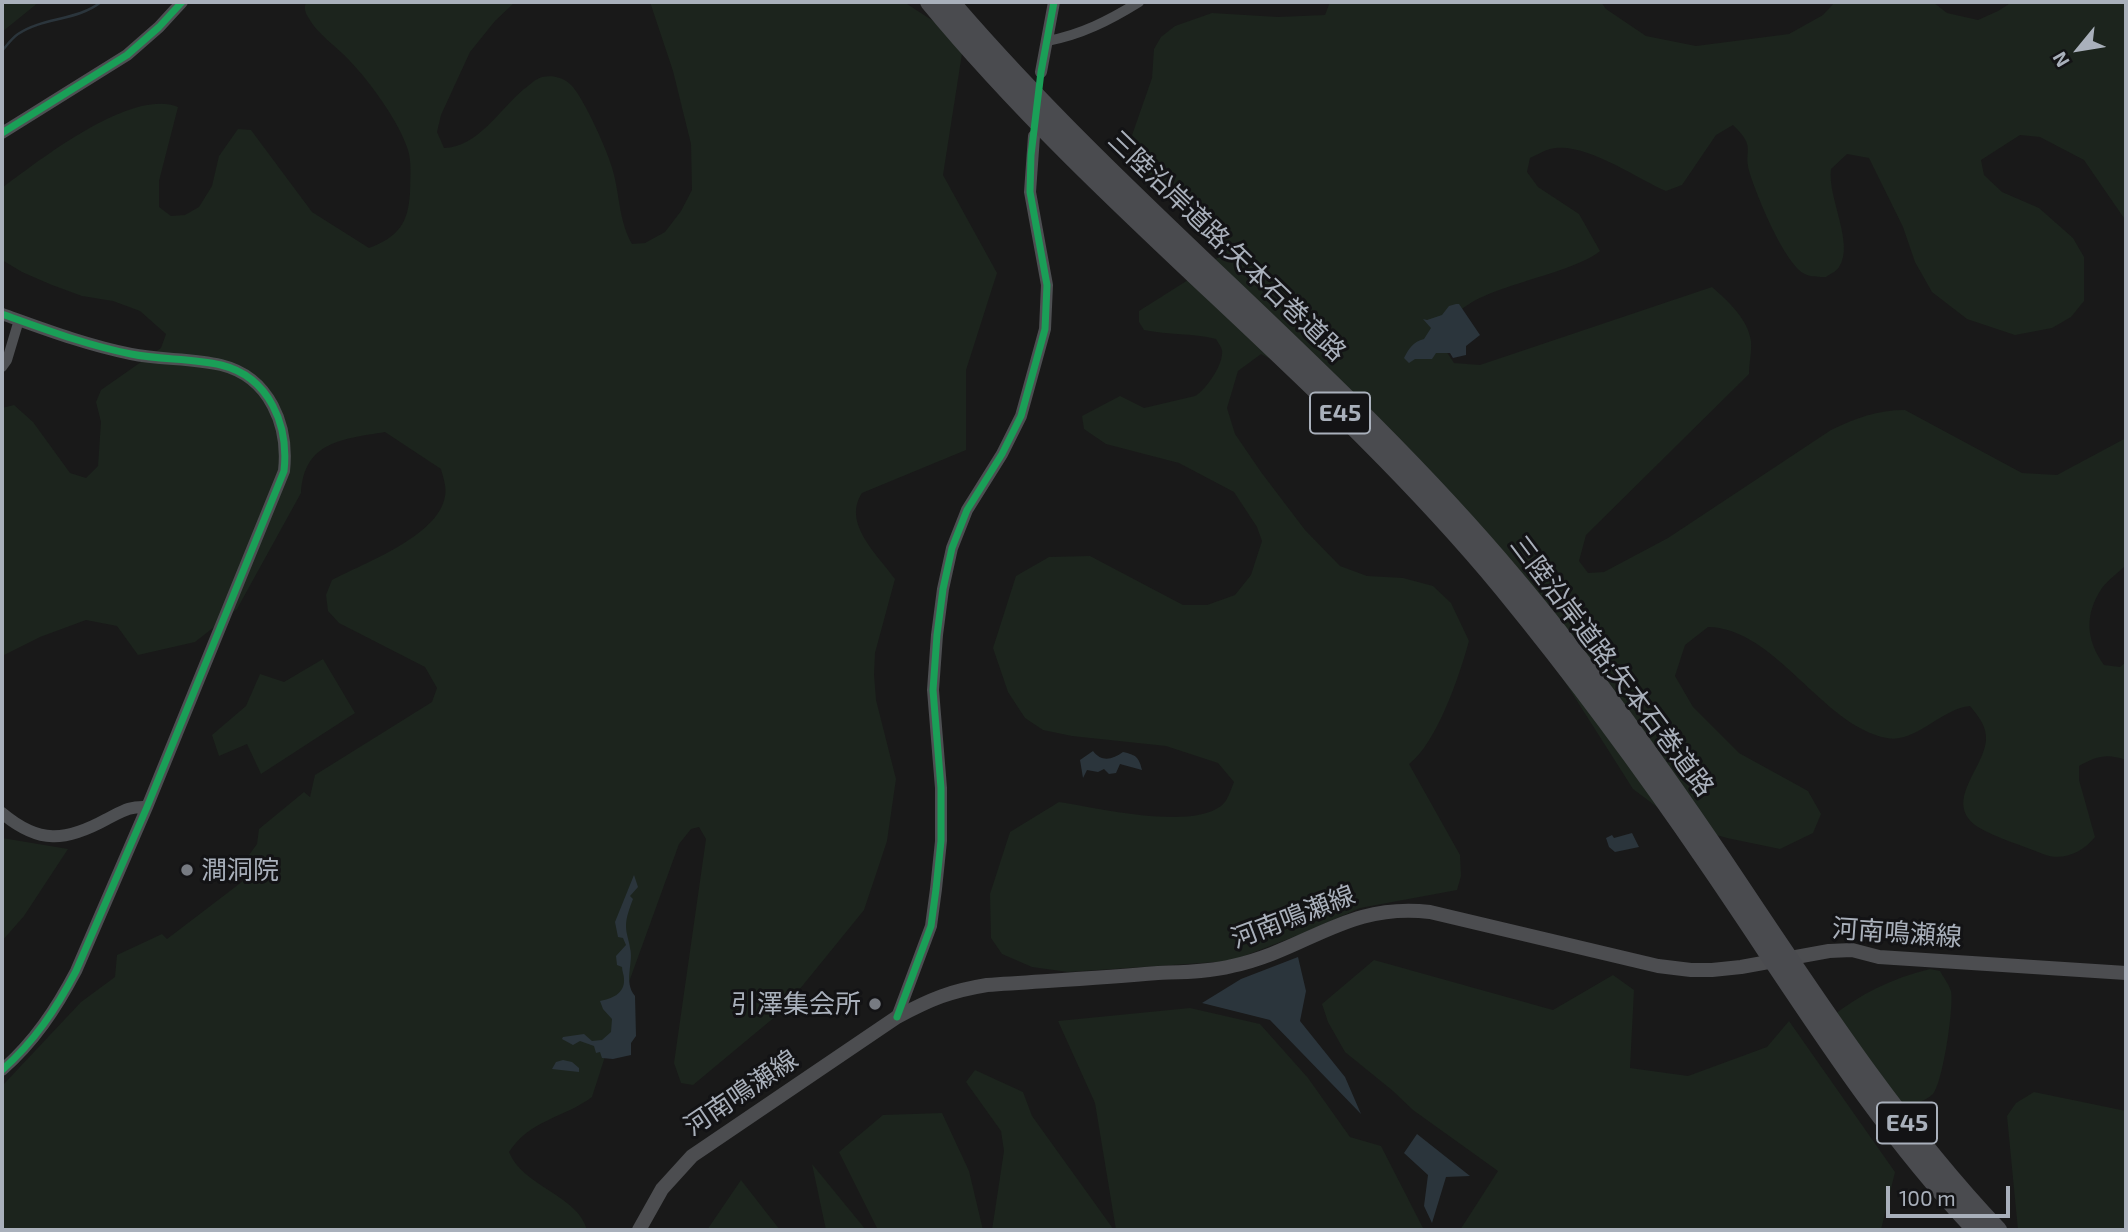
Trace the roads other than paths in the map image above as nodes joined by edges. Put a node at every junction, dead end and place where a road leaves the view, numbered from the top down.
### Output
1 (182, 2) edge
2 (929, 2) edge
3 (951, 2) edge
4 (1054, 2) edge
5 (1139, 2) edge
6 (1047, 41) junction
7 (1041, 72) dead end
8 (2, 133) edge
9 (1034, 136) dead end
10 (2, 314) edge
11 (19, 320) junction
12 (2, 367) edge
13 (148, 807) junction
14 (2, 813) edge
15 (1714, 859) junction
16 (2126, 973) edge
17 (1817, 1014) junction
18 (897, 1017) junction
19 (2, 1070) edge
20 (639, 1230) edge
21 (1976, 1230) edge
22 (1998, 1230) edge

1 - 8 street
2 - 15 highway, 三陸沿岸道路;矢本石巻道路 / E45
3 - 15 highway, 三陸沿岸道路;矢本石巻道路 / E45
4 - 6 street
5 - 6 street
6 - 7 street
9 - 18 street
10 - 11 street
11 - 12 street
11 - 13 street
13 - 14 street
13 - 19 street
15 - 17 highway, 三陸沿岸道路;矢本石巻道路 / E45
16 - 18 main road, 河南鳴瀬線
17 - 21 highway, 三陸沿岸道路;矢本石巻道路 / E45
17 - 22 highway, 三陸沿岸道路;矢本石巻道路 / E45
18 - 20 main road, 河南鳴瀬線

